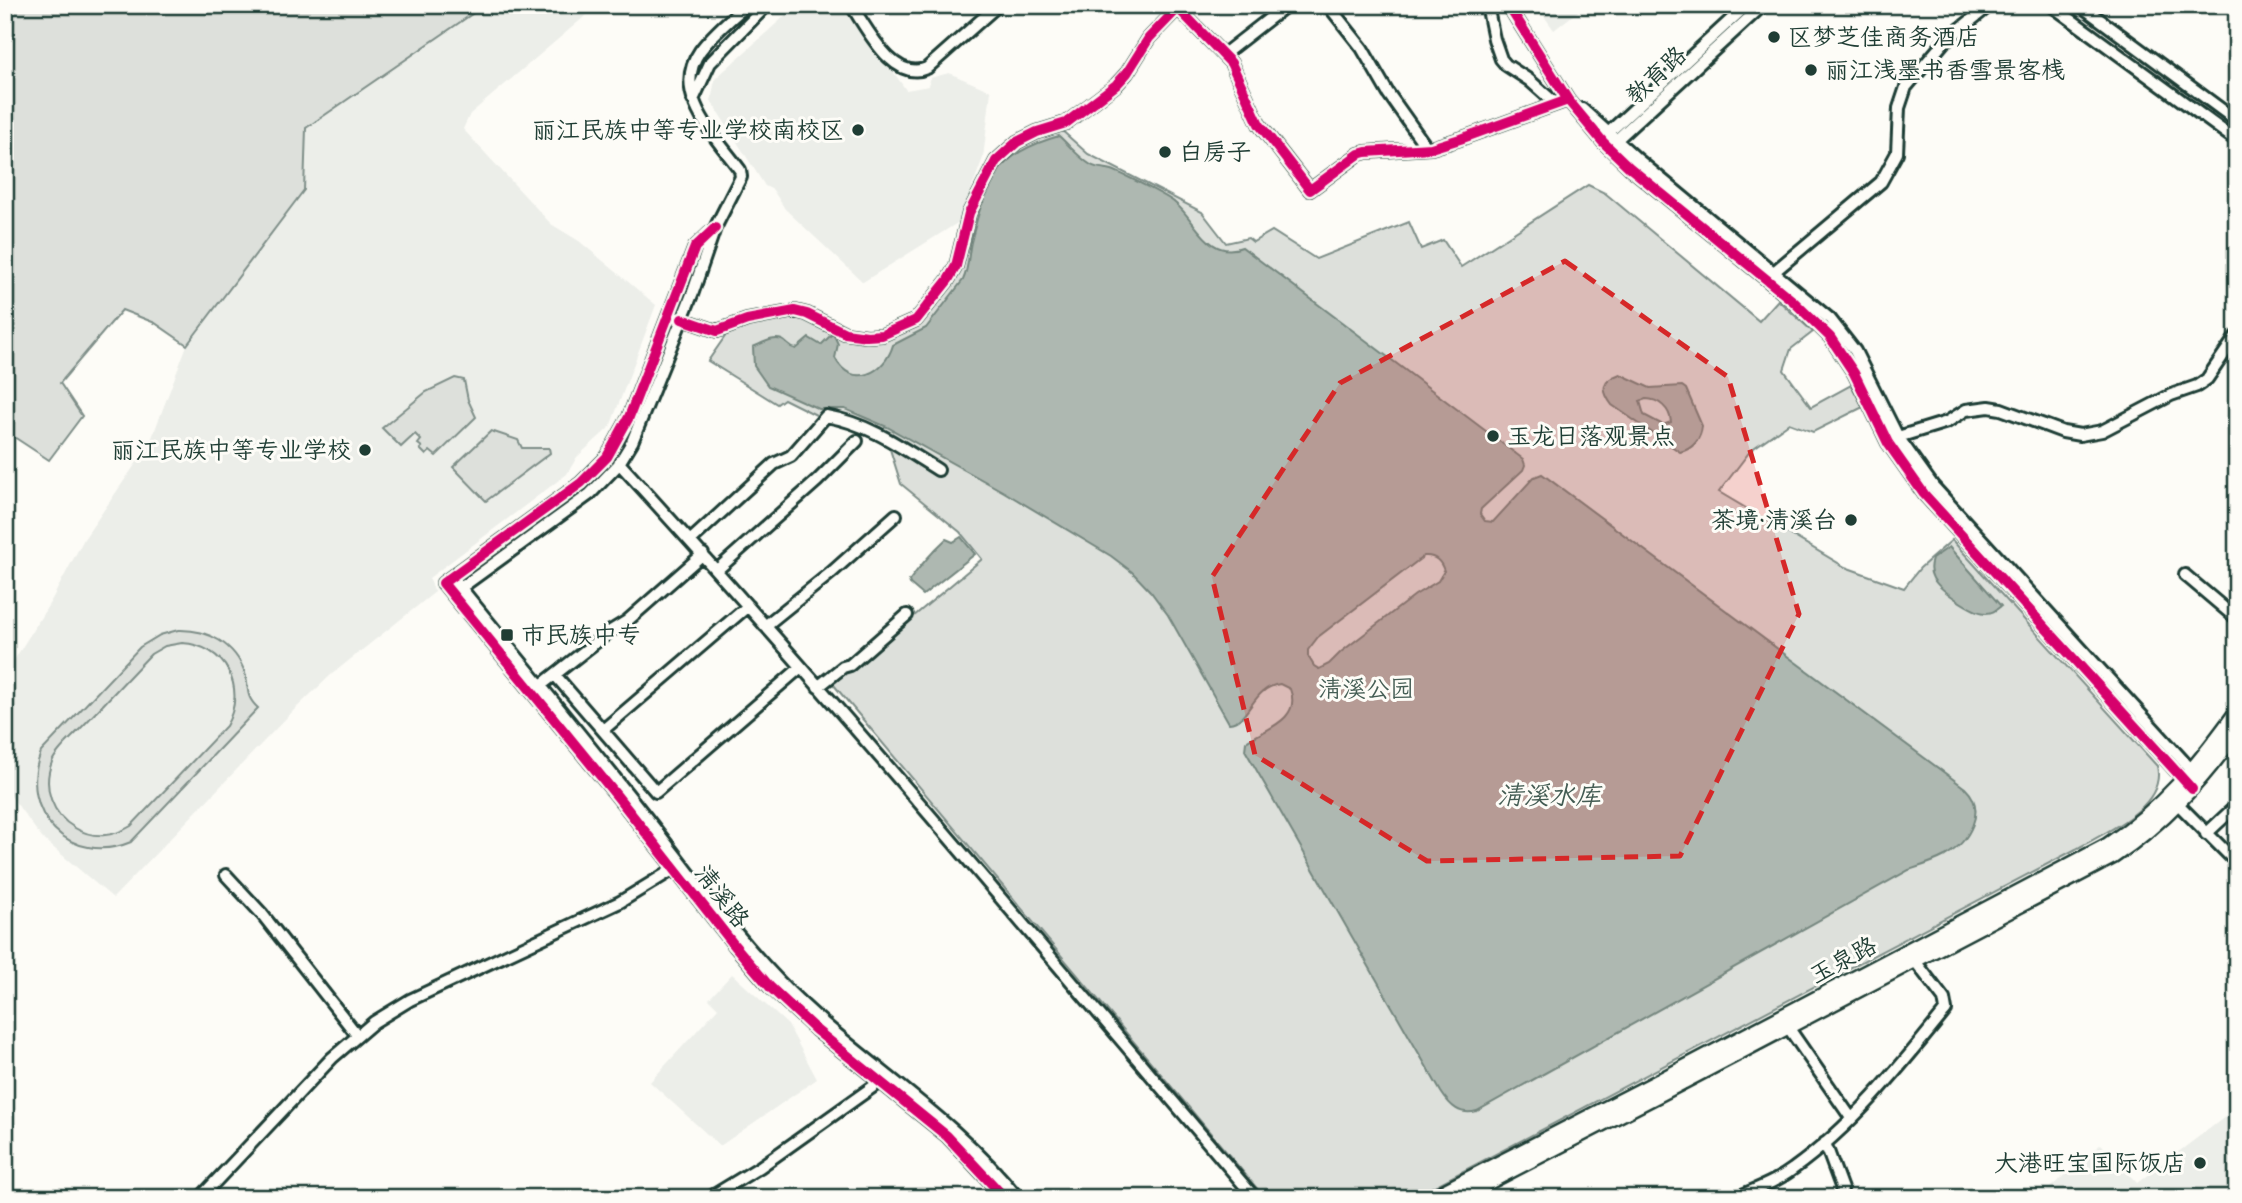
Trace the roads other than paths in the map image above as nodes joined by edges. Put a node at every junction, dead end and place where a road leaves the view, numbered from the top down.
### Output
1 (746, 5) edge
2 (767, 5) edge
3 (850, 5) edge
4 (998, 5) edge
5 (1287, 5) edge
6 (1328, 5) edge
7 (1487, 5) edge
8 (1508, 5) edge
9 (1747, 5) edge
10 (1763, 5) edge
11 (1990, 5) edge
12 (2051, 5) edge
13 (2080, 5) edge
14 (1224, 54) junction
15 (1557, 85) junction
16 (693, 100) junction
17 (1568, 100) junction
18 (1556, 104) junction
19 (2237, 121) edge
20 (1608, 140) junction
21 (2237, 141) edge
22 (1426, 148) junction
23 (715, 228) junction
24 (1775, 271) junction
25 (682, 319) junction
26 (2237, 335) edge
27 (1898, 437) junction
28 (857, 441) dead end
29 (619, 463) junction
30 (938, 470) dead end
31 (896, 514) dead end
32 (690, 541) junction
33 (703, 554) junction
34 (717, 570) junction
35 (2185, 575) dead end
36 (456, 591) junction
37 (748, 606) junction
38 (906, 615) dead end
39 (2237, 618) edge
40 (765, 626) junction
41 (801, 667) junction
42 (555, 674) junction
43 (540, 686) junction
44 (818, 687) junction
45 (2237, 712) edge
46 (603, 730) junction
47 (2237, 731) edge
48 (2192, 780) junction
49 (2178, 804) junction
50 (2237, 806) edge
51 (2206, 834) junction
52 (2237, 863) edge
53 (674, 869) junction
54 (226, 875) dead end
55 (1915, 961) junction
56 (1788, 1027) junction
57 (357, 1035) junction
58 (881, 1082) junction
59 (1851, 1118) junction
60 (1825, 1143) junction
61 (200, 1198) edge
62 (709, 1198) edge
63 (1005, 1198) edge
64 (1018, 1198) edge
65 (1255, 1198) edge
66 (1432, 1198) edge
67 (1457, 1198) edge
68 (1735, 1198) edge
69 (1840, 1198) edge

1 - 16 street
2 - 16 street
3 - 4 street
5 - 14 street
6 - 22 street
7 - 18 street
8 - 15 street
9 - 20 street, 教育路
10 - 20 street, 教育路
11 - 24 street
12 - 21 street
13 - 19 street
14 - 22 street
14 - 25 street
15 - 17 street
15 - 20 street
16 - 23 street
17 - 18 street
17 - 20 street
18 - 22 street
20 - 24 street
20 - 48 street
23 - 25 street
23 - 36 street, 清溪路
24 - 27 street
25 - 29 street
26 - 27 street
27 - 48 street
28 - 34 street
29 - 32 street
29 - 36 street
30 - 32 street
31 - 40 street
32 - 33 street
33 - 34 street
33 - 42 street
34 - 37 street
35 - 39 street
36 - 43 street, 清溪路
36 - 53 street, 清溪路
37 - 40 street
37 - 46 street
38 - 44 street
40 - 41 street
41 - 44 street
41 - 46 street
42 - 43 street
42 - 46 street
43 - 64 street, 清溪路
44 - 65 street
45 - 48 main road, 玉泉路
47 - 48 main road, 玉泉路
48 - 49 main road, 玉泉路
48 - 66 main road, 玉泉路
49 - 51 street
49 - 55 main road, 玉泉路
50 - 51 street
51 - 52 street
53 - 57 street
53 - 58 street, 清溪路
54 - 57 street
55 - 56 main road, 玉泉路
55 - 59 street
56 - 59 street
56 - 67 main road, 玉泉路
57 - 61 street
58 - 62 street
58 - 63 street, 清溪路
59 - 60 street
60 - 68 street
60 - 69 street

